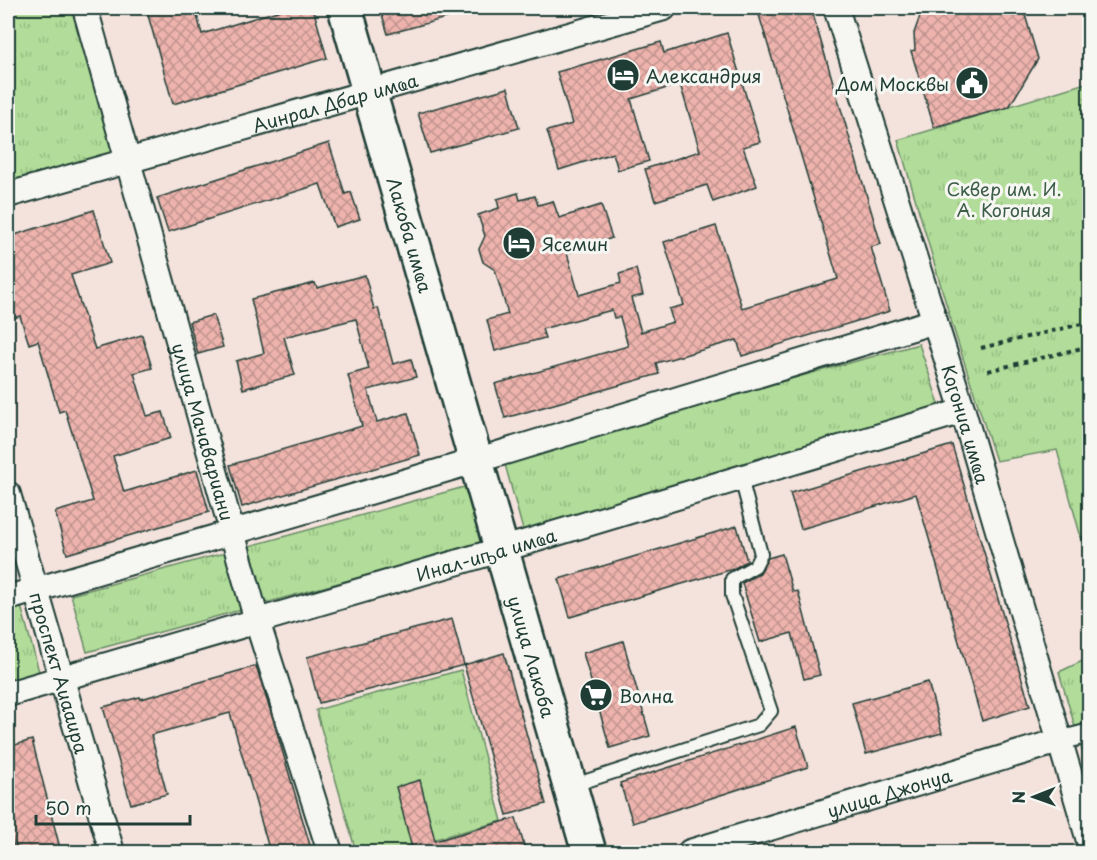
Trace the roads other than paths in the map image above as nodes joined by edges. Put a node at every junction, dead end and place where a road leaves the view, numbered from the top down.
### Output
1 (85, 8) edge
2 (345, 8) edge
3 (664, 8) edge
4 (836, 8) edge
5 (370, 91) junction
6 (128, 160) junction
7 (8, 195) edge
8 (935, 321) junction
9 (963, 411) junction
10 (475, 461) junction
11 (741, 478) junction
12 (8, 494) edge
13 (232, 534) junction
14 (501, 550) junction
15 (36, 590) junction
16 (8, 598) edge
17 (257, 621) junction
18 (61, 678) junction
19 (8, 694) edge
20 (1089, 733) edge
21 (1059, 741) junction
22 (570, 786) junction
23 (1089, 844) edge
24 (112, 852) edge
25 (330, 852) edge
26 (589, 852) edge
27 (690, 852) edge

1 - 6 street, улица Мачавариани
2 - 5 main road, Лакоба имҩа
3 - 5 street, Аинрал Дбар имҩа
4 - 8 street, Коӷониа имҩа
5 - 6 street, Аинрал Дбар имҩа
5 - 10 main road, Лакоба имҩа
6 - 7 street, Аинрал Дбар имҩа
6 - 13 street, улица Мачавариани
8 - 9 street, Коӷониа имҩа
8 - 10 street
9 - 11 street, Инал-иҧа имҩа
9 - 21 street, Коӷониа имҩа
10 - 13 street
10 - 14 main road, улица Лакоба
11 - 14 street, Инал-иҧа имҩа
11 - 22 lane
12 - 15 street, проспект Аиааира
13 - 15 street
13 - 17 street, улица Мачавариани
14 - 17 street, Инал-иҧа имҩа
14 - 22 main road, улица Лакоба
15 - 16 street
15 - 18 street, проспект Аиааира
17 - 18 street, Инал-иҧа имҩа
17 - 25 street, улица Мачавариани
18 - 19 street, Инал-иҧа имҩа
18 - 24 street, проспект Аиааира
20 - 21 street, улица Джонуа
21 - 23 street, Коӷониа имҩа
21 - 27 street, улица Джонуа
22 - 26 main road, улица Лакоба

